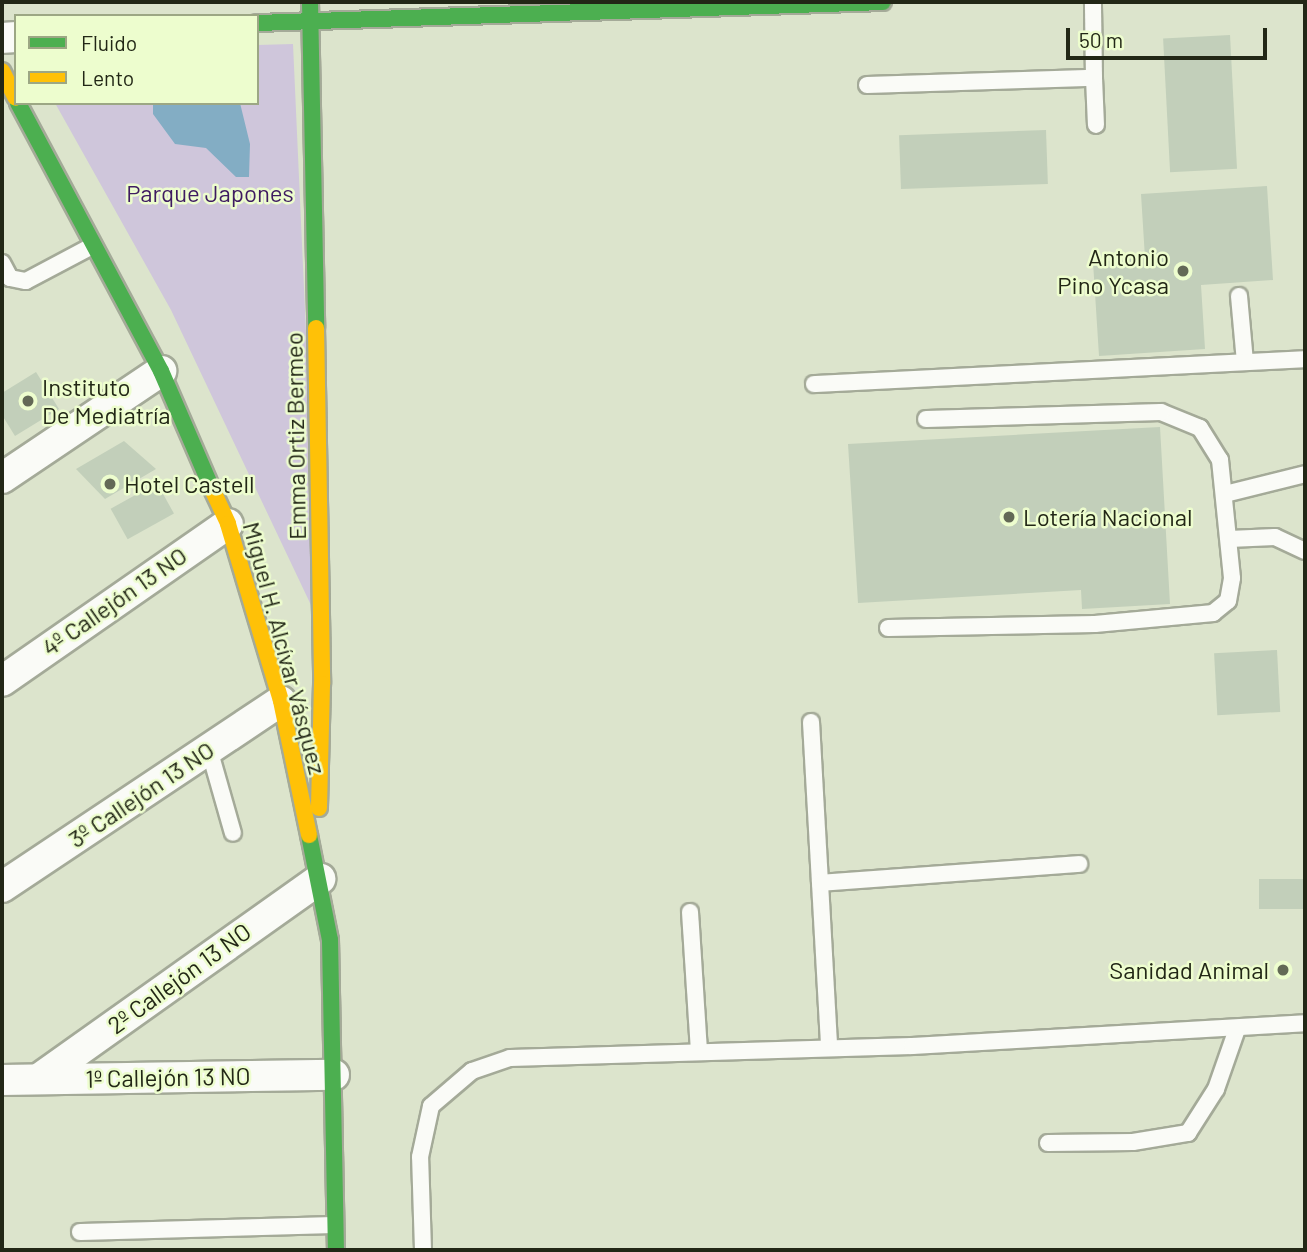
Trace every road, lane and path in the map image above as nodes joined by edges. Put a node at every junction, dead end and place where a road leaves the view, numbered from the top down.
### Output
1 (310, 2) edge
2 (883, 2) edge
3 (1093, 2) edge
4 (634, 6) edge
5 (495, 8) edge
6 (311, 20) junction
7 (259, 23) edge
8 (2, 71) edge
9 (1094, 78) junction
10 (867, 85) dead end
11 (14, 94) edge
12 (19, 105) edge
13 (1096, 125) dead end
14 (92, 246) junction
15 (2, 263) edge
16 (1239, 296) dead end
17 (1305, 359) edge
18 (1245, 362) junction
19 (161, 371) junction
20 (814, 384) dead end
21 (926, 419) dead end
22 (6, 467) edge
23 (1305, 474) edge
24 (1225, 494) junction
25 (228, 524) junction
26 (1229, 539) junction
27 (1305, 551) edge
28 (888, 628) dead end
29 (2, 681) edge
30 (281, 701) junction
31 (811, 722) dead end
32 (209, 749) junction
33 (233, 833) dead end
34 (1079, 864) dead end
35 (319, 874) junction
36 (820, 883) junction
37 (2, 887) edge
38 (690, 912) dead end
39 (1305, 1023) edge
40 (1237, 1030) junction
41 (829, 1048) junction
42 (699, 1052) junction
43 (334, 1075) junction
44 (13, 1076) edge
45 (1048, 1143) dead end
46 (335, 1226) junction
47 (80, 1232) dead end
48 (335, 1250) edge
49 (423, 1250) edge

1 - 6 street, Emma Ortiz Bermeo
2 - 4 street
3 - 9 lane
4 - 5 street
5 - 6 street
6 - 7 street
6 - 35 street, Emma Ortiz Bermeo
8 - 11 street
9 - 10 lane
9 - 13 lane
12 - 14 street, Miguel H. Alcívar Vásquez
14 - 15 lane
14 - 19 street, Miguel H. Alcívar Vásquez
16 - 18 lane
17 - 18 lane
18 - 20 lane
19 - 22 street
19 - 25 street, Miguel H. Alcívar Vásquez
21 - 24 lane
23 - 24 lane
24 - 26 lane
25 - 29 street, 4º Callejón 13 NO
25 - 30 street, Miguel H. Alcívar Vásquez
26 - 27 lane
26 - 28 lane
30 - 32 street, 3º Callejón 13 NO
30 - 35 street, Miguel H. Alcívar Vásquez
31 - 36 lane
32 - 33 lane
32 - 37 street, 3º Callejón 13 NO
34 - 36 lane
35 - 43 street, Miguel H. Alcívar Vásquez
35 - 44 street, 2º Callejón 13 NO
36 - 41 lane
38 - 42 lane
39 - 40 lane
40 - 41 lane
40 - 45 lane
41 - 42 lane
42 - 49 lane
43 - 44 street, 1º Callejón 13 NO
43 - 46 street, Miguel H. Alcívar Vásquez
46 - 47 lane
46 - 48 street, Miguel H. Alcívar Vásquez

